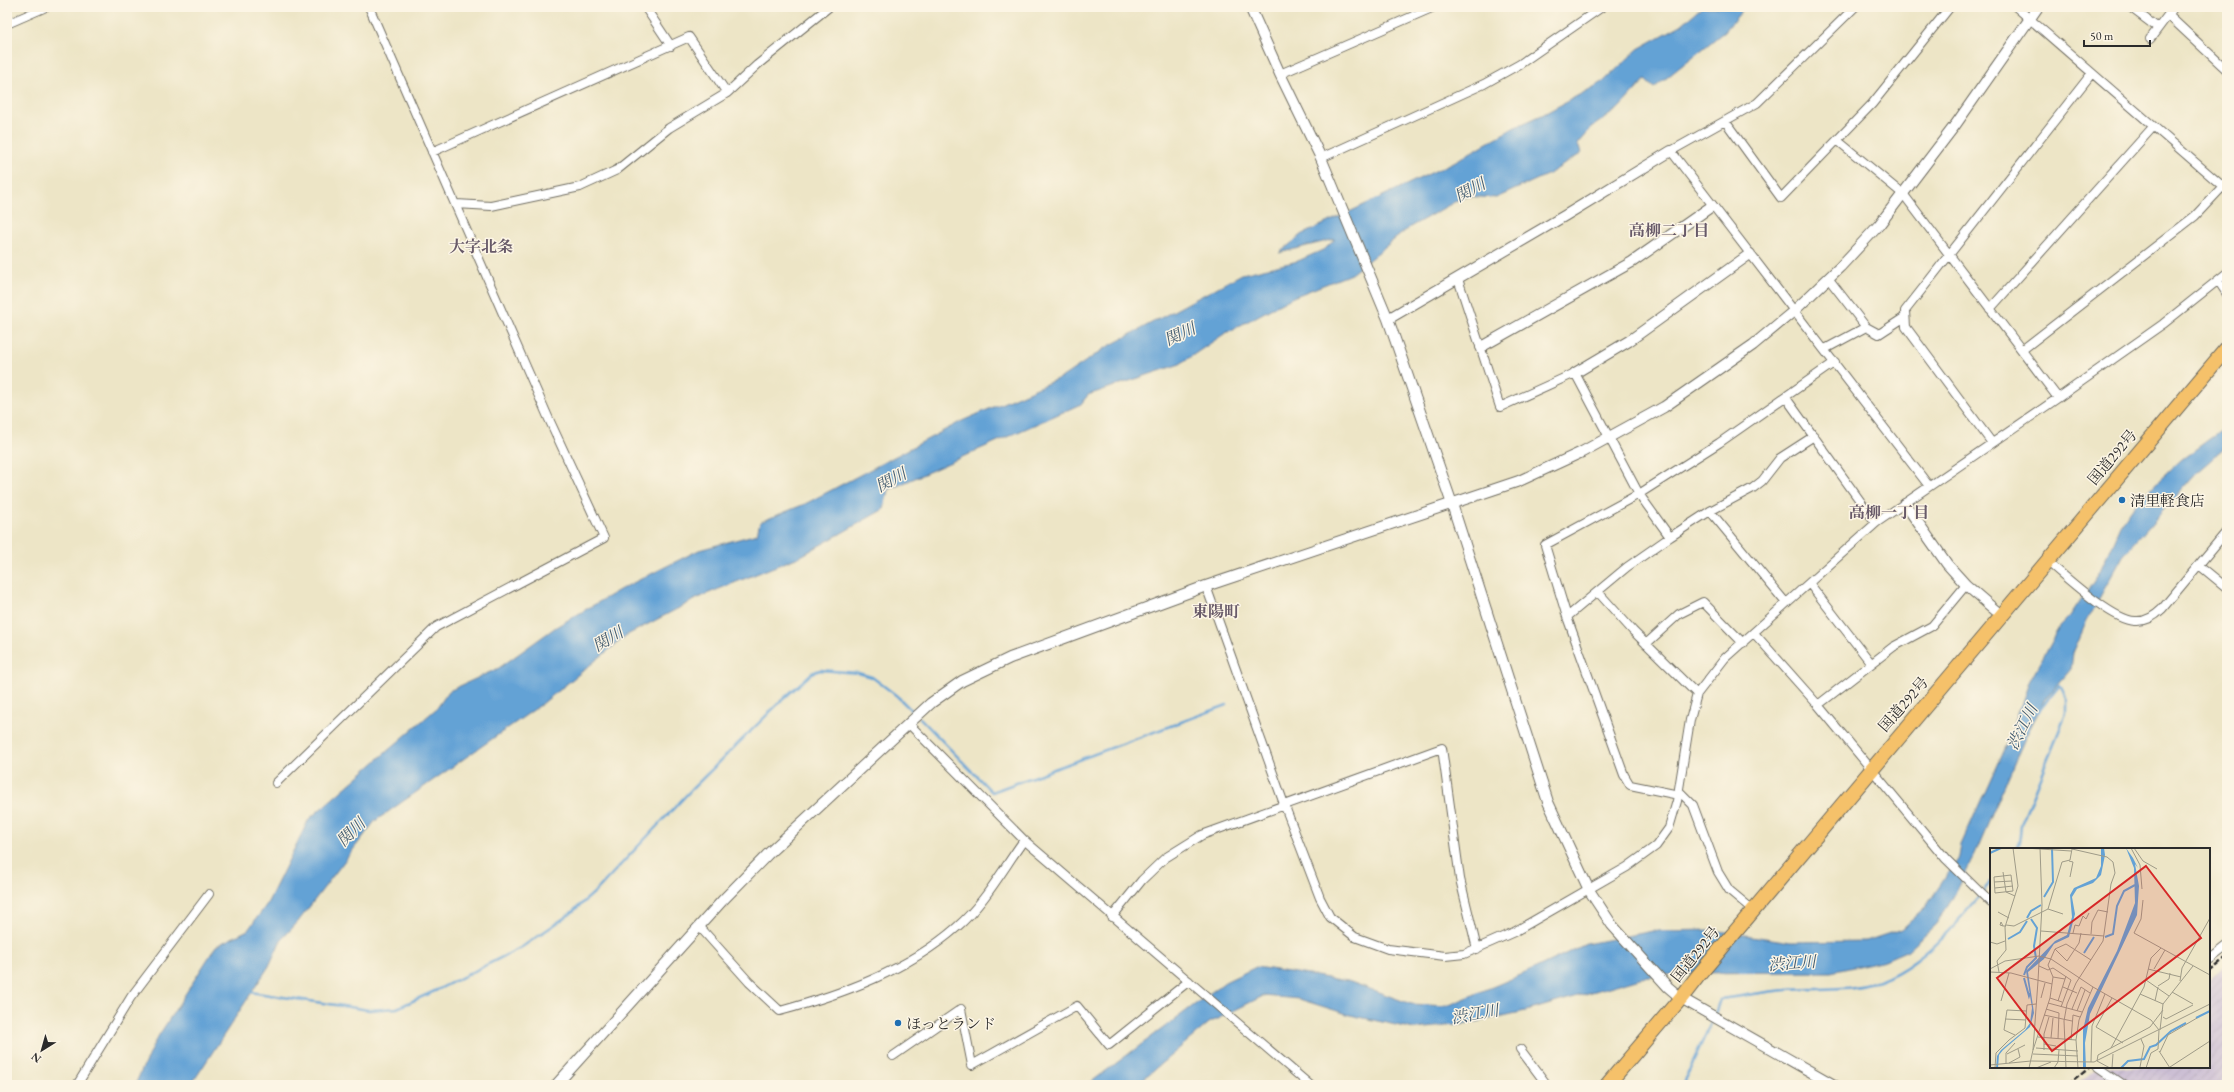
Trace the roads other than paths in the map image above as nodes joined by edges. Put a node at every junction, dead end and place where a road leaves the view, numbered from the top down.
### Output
1 (46, 7) edge
2 (369, 7) edge
3 (645, 7) edge
4 (828, 7) edge
5 (1250, 7) edge
6 (1434, 7) edge
7 (1602, 7) edge
8 (1855, 7) edge
9 (1950, 7) edge
10 (2016, 7) edge
11 (2038, 7) edge
12 (2130, 7) edge
13 (2174, 7) edge
14 (2168, 15) junction
15 (2030, 19) junction
16 (7, 24) edge
17 (2158, 28) junction
18 (2150, 39) dead end
19 (671, 46) junction
20 (2227, 70) edge
21 (2092, 73) junction
22 (1280, 74) junction
23 (727, 93) junction
24 (1725, 121) junction
25 (2153, 126) junction
26 (1837, 140) junction
27 (1671, 151) junction
28 (432, 152) junction
29 (1321, 158) junction
30 (2226, 187) edge
31 (1904, 195) junction
32 (456, 204) junction
33 (1712, 206) junction
34 (1750, 254) junction
35 (1949, 255) junction
36 (2227, 272) edge
37 (1828, 278) junction
38 (1458, 279) junction
39 (2218, 280) junction
40 (2227, 294) edge
41 (1990, 309) junction
42 (1795, 310) junction
43 (1387, 315) junction
44 (1905, 317) junction
45 (1866, 327) junction
46 (1482, 347) junction
47 (2227, 348) edge
48 (1825, 349) junction
49 (2022, 350) junction
50 (1835, 362) junction
51 (1575, 373) junction
52 (1786, 398) junction
53 (2058, 398) junction
54 (1814, 436) junction
55 (1609, 438) junction
56 (1992, 443) junction
57 (1929, 486) junction
58 (1639, 494) junction
59 (1452, 504) junction
60 (1905, 504) junction
61 (1710, 511) junction
62 (1876, 523) junction
63 (2227, 532) edge
64 (1670, 537) junction
65 (2048, 562) junction
66 (2199, 565) junction
67 (1809, 583) junction
68 (1966, 585) junction
69 (1206, 586) junction
70 (2227, 588) edge
71 (1598, 592) junction
72 (1786, 603) junction
73 (2002, 616) junction
74 (1567, 617) junction
75 (1754, 633) junction
76 (1743, 643) junction
77 (1646, 644) junction
78 (1871, 663) junction
79 (1697, 694) junction
80 (1818, 705) junction
81 (908, 723) junction
82 (1870, 769) junction
83 (276, 783) dead end
84 (1680, 792) junction
85 (1284, 804) junction
86 (1024, 840) junction
87 (1589, 890) junction
88 (209, 894) dead end
89 (1990, 902) edge
90 (1749, 915) junction
91 (1112, 917) junction
92 (699, 926) junction
93 (2227, 946) edge
94 (1477, 949) junction
95 (2210, 959) edge
96 (1189, 981) junction
97 (1682, 998) junction
98 (1520, 1049) dead end
99 (893, 1056) dead end
100 (2099, 1068) edge
101 (78, 1085) edge
102 (556, 1085) edge
103 (1310, 1085) edge
104 (1547, 1085) edge
105 (1607, 1085) edge
106 (1834, 1085) edge
107 (2124, 1085) edge

1 - 16 street
2 - 28 street
3 - 19 street
4 - 23 street
5 - 22 street
6 - 22 street
7 - 29 street
8 - 24 street
9 - 26 street
10 - 15 street
11 - 15 street
12 - 17 street
13 - 14 street
14 - 17 street
14 - 20 street
15 - 21 street
15 - 31 street
17 - 18 street
19 - 23 street
19 - 28 street
21 - 25 street
21 - 35 street
22 - 29 street
23 - 32 street
24 - 26 street
24 - 27 street
25 - 30 street
25 - 41 street
26 - 31 street
27 - 33 street
27 - 38 street
28 - 32 street
29 - 43 street
30 - 49 street
31 - 35 street
31 - 37 street
32 - 83 street
33 - 34 street
33 - 46 street
34 - 42 street
34 - 51 street
35 - 41 street
35 - 44 street
36 - 39 street
37 - 42 street
37 - 45 street
38 - 43 street
38 - 46 street
39 - 40 street
39 - 53 street
41 - 49 street
42 - 48 street
42 - 55 street
43 - 59 street
44 - 45 street
44 - 56 street
45 - 48 street
46 - 51 street
47 - 65 highway, 国道292号
48 - 50 street
49 - 53 street
50 - 52 street
50 - 57 street
51 - 55 street
52 - 54 street
52 - 58 street
53 - 56 street
54 - 61 street
54 - 62 street
55 - 58 street
55 - 59 street
56 - 57 street
57 - 60 street
58 - 64 street
58 - 74 street
59 - 69 street
59 - 87 street
60 - 62 street
60 - 68 street
61 - 64 street
61 - 72 street
62 - 67 street
63 - 66 street
64 - 71 street
65 - 66 street
65 - 73 highway, 国道292号
66 - 70 street
67 - 72 street
67 - 78 street
68 - 73 street
68 - 78 street
69 - 81 street
69 - 85 street
71 - 74 street
71 - 77 street
72 - 75 street
73 - 82 highway, 国道292号
74 - 84 street
75 - 76 street
75 - 80 street
76 - 77 street
76 - 79 street
77 - 79 street
78 - 80 street
79 - 84 street
80 - 82 street
81 - 86 street
81 - 92 street
82 - 89 street
82 - 90 highway, 国道292号
84 - 87 street
84 - 90 street
85 - 91 street
85 - 94 street
85 - 94 street
86 - 91 street
86 - 92 street
87 - 94 street
87 - 97 street
88 - 101 street
90 - 97 highway, 国道292号
91 - 96 street
92 - 102 street
93 - 95 street
96 - 99 street
96 - 103 street
97 - 105 highway, 国道292号
97 - 106 street
98 - 104 street
100 - 107 street

